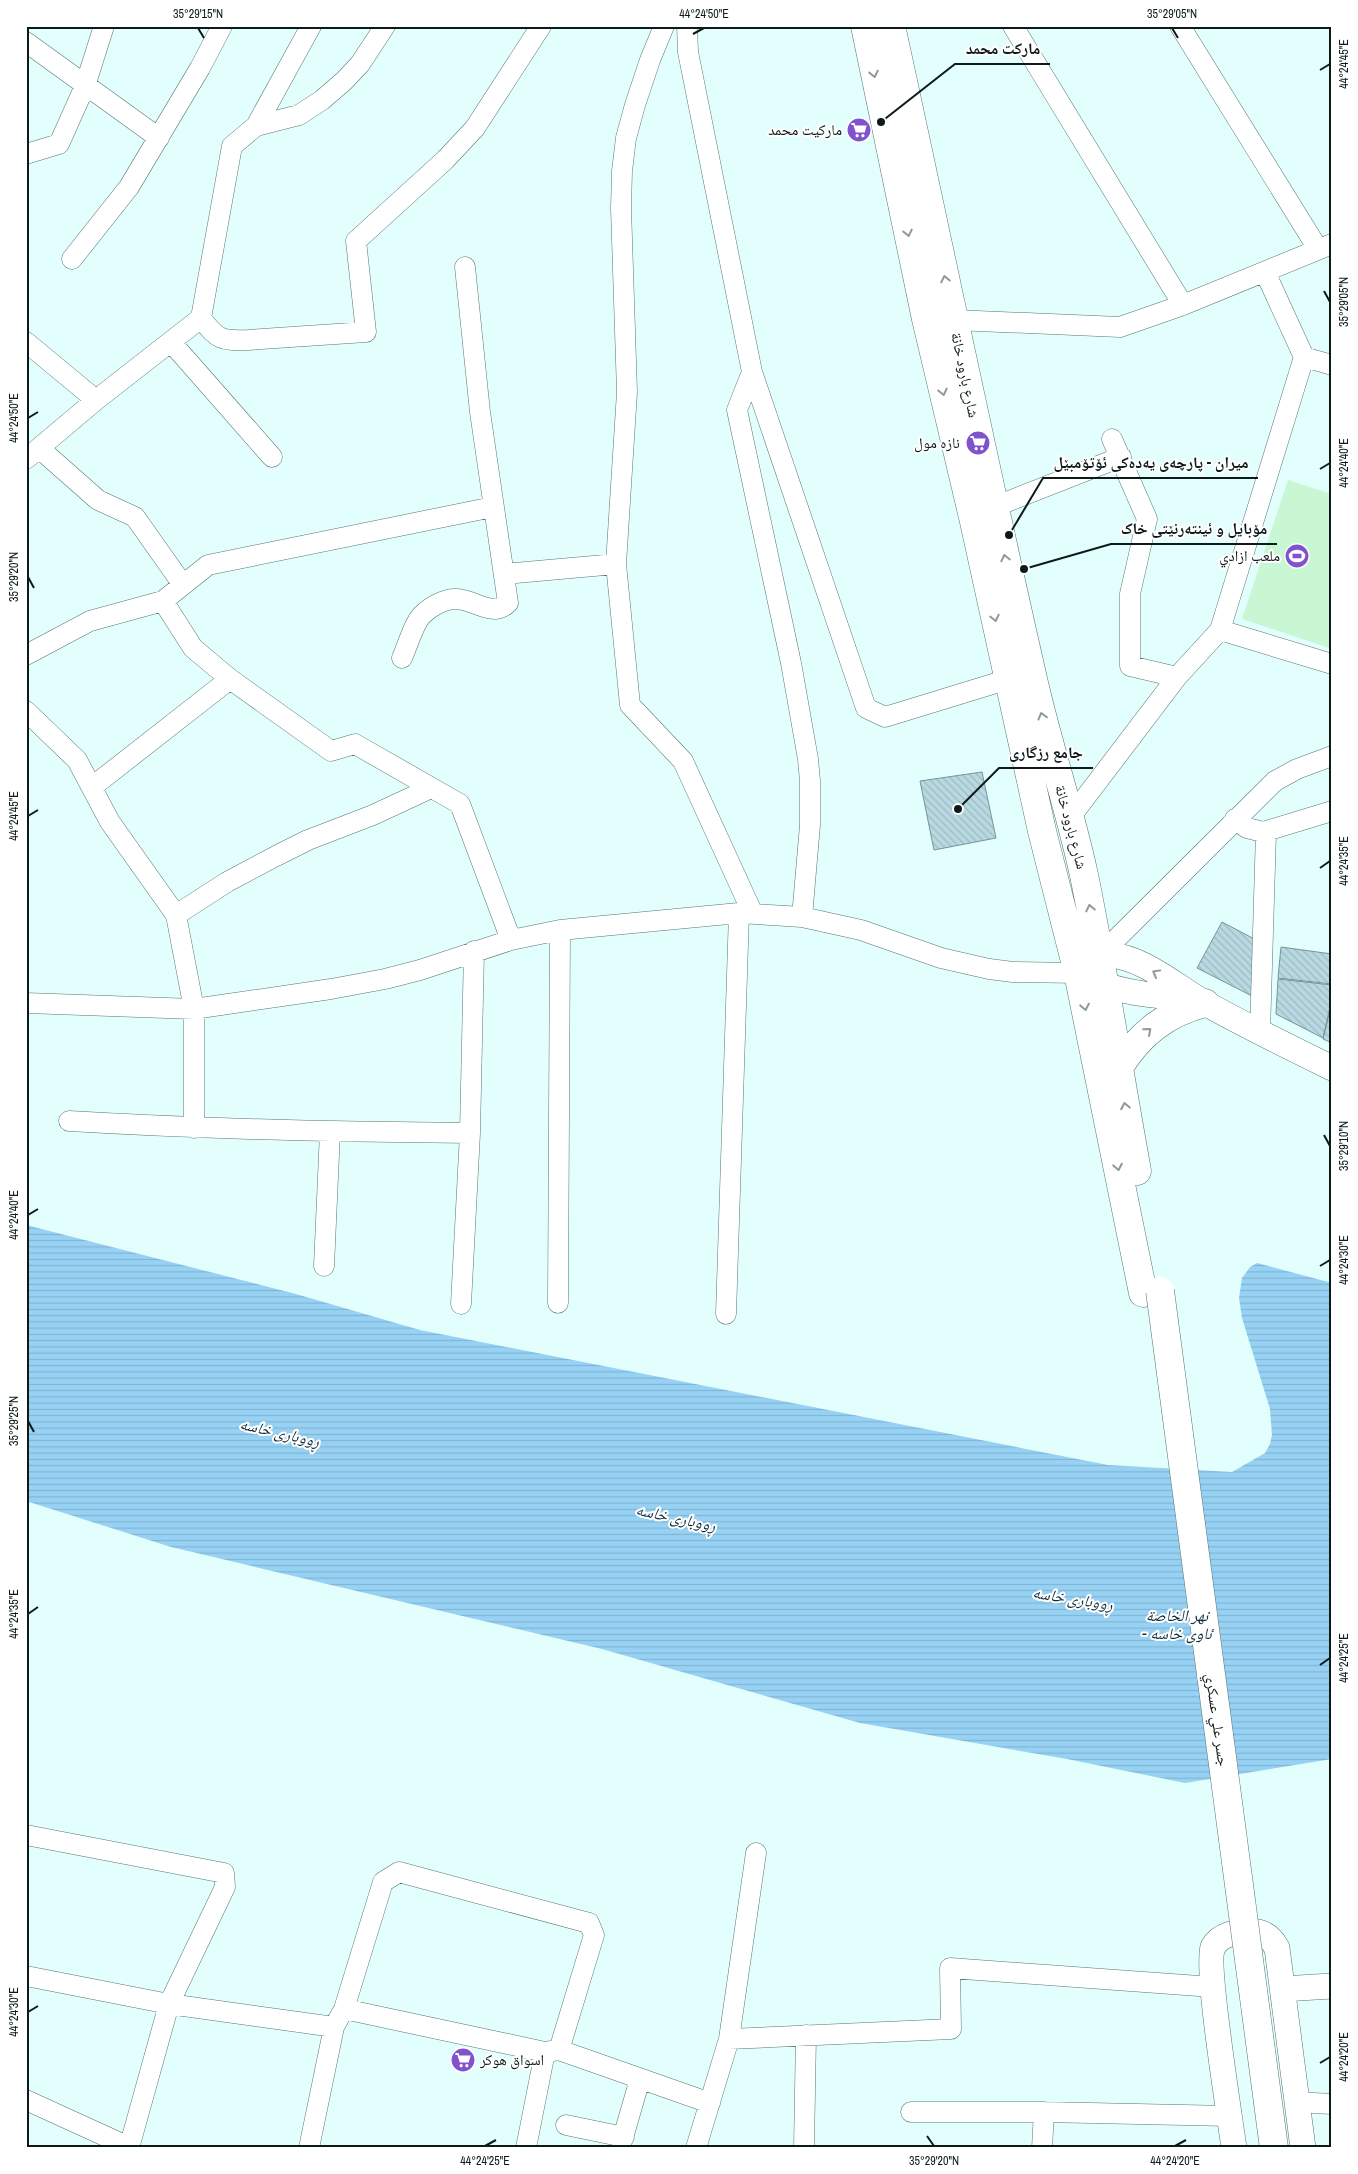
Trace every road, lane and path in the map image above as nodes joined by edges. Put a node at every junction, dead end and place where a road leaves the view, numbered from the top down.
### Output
1 (104, 26) edge
2 (222, 26) edge
3 (310, 26) edge
4 (385, 26) edge
5 (541, 26) edge
6 (664, 26) edge
7 (687, 26) edge
8 (1013, 26) edge
9 (1180, 26) edge
10 (878, 27) edge
11 (26, 42) edge
12 (85, 86) junction
13 (256, 126) junction
14 (159, 138) junction
15 (26, 154) edge
16 (1325, 247) edge
17 (72, 259) dead end
18 (466, 267) dead end
19 (1264, 272) junction
20 (1183, 305) junction
21 (201, 318) junction
22 (954, 320) junction
23 (26, 342) edge
24 (171, 342) junction
25 (1304, 357) junction
26 (1332, 364) edge
27 (752, 372) junction
28 (96, 400) junction
29 (33, 454) edge
30 (272, 457) dead end
31 (492, 507) junction
32 (994, 507) junction
33 (616, 564) junction
34 (504, 574) junction
35 (183, 585) junction
36 (164, 601) junction
37 (1220, 630) junction
38 (26, 655) edge
39 (402, 658) dead end
40 (1332, 664) edge
41 (1177, 676) junction
42 (230, 679) junction
43 (1009, 679) junction
44 (26, 711) edge
45 (1332, 756) edge
46 (92, 787) junction
47 (431, 788) junction
48 (1332, 811) edge
49 (1069, 818) junction
50 (1235, 819) junction
51 (1266, 832) junction
52 (1083, 871) junction
53 (1054, 877) junction
54 (746, 914) junction
55 (176, 915) junction
56 (802, 918) junction
57 (560, 930) junction
58 (511, 940) junction
59 (474, 952) junction
60 (1100, 956) junction
61 (1078, 973) junction
62 (1104, 985) junction
63 (1201, 1001) junction
64 (26, 1003) edge
65 (194, 1009) junction
66 (1260, 1032) junction
67 (1332, 1068) edge
68 (1118, 1069) junction
69 (69, 1121) dead end
70 (194, 1128) junction
71 (330, 1132) junction
72 (470, 1133) junction
73 (324, 1266) dead end
74 (1151, 1292) junction
75 (558, 1303) dead end
76 (461, 1304) dead end
77 (726, 1314) dead end
78 (26, 1835) edge
79 (756, 1853) dead end
80 (26, 1976) edge
81 (1332, 1986) edge
82 (1213, 1987) junction
83 (1282, 1989) junction
84 (169, 2004) junction
85 (344, 2009) junction
86 (334, 2027) junction
87 (806, 2035) junction
88 (729, 2039) junction
89 (552, 2051) junction
90 (640, 2079) junction
91 (26, 2100) edge
92 (1296, 2102) junction
93 (710, 2104) junction
94 (1332, 2104) edge
95 (911, 2112) dead end
96 (1044, 2112) junction
97 (1230, 2116) junction
98 (566, 2125) dead end
99 (622, 2142) edge
100 (129, 2147) edge
101 (309, 2148) edge
102 (526, 2148) edge
103 (696, 2148) edge
104 (804, 2148) edge
105 (1042, 2148) edge
106 (1234, 2148) edge
107 (1259, 2148) edge
108 (1274, 2148) edge
109 (1304, 2148) edge

1 - 12 street
2 - 14 street
3 - 13 street
4 - 13 street
5 - 21 street
6 - 33 street
7 - 27 street
8 - 20 street
9 - 16 street
22 -> 10 main road, شارع بارود خانة
10 -> 43 main road, شارع بارود خانة
11 - 12 street
12 - 14 street
12 - 15 street
13 - 21 street
14 - 17 street
16 - 19 street
18 - 31 street
19 - 20 street
19 - 25 street
20 - 22 street
21 - 24 street
22 - 32 main road, شارع بارود خانة
23 - 28 street
24 - 28 street
24 - 30 street
25 - 26 street
25 - 37 street
27 - 43 street
27 - 56 street
28 - 29 street
29 - 35 street
31 - 34 street
31 - 35 street
32 - 41 street
49 -> 32 main road, شارع بارود خانة
33 - 34 street
33 - 54 street
34 - 39 street
35 - 36 street
36 - 38 street
36 - 42 street
37 - 40 street
37 - 41 street
41 - 49 street
42 - 46 street
42 - 47 street
43 - 53 main road, شارع بارود خانة
44 - 46 street
45 - 50 street
46 - 55 street
47 - 55 street
47 - 58 street
48 - 51 street
49 - 52 main road, شارع بارود خانة
50 - 51 street
50 - 60 street
51 - 66 street
52 - 53 main road
60 -> 52 main road, شارع بارود خانة
53 - 61 main road, شارع بارود خانة
54 - 56 street
54 - 57 street
54 - 77 street
55 - 65 street
56 - 61 street
57 - 58 street
57 - 75 street
58 - 59 street
59 - 65 street
59 - 72 street
60 - 61 street
60 - 62 main road, شارع بارود خانة
63 -> 60 street
61 - 62 street
61 -> 74 main road, شارع بارود خانة
62 - 63 street
62 - 68 main road, شارع بارود خانة
63 - 66 street
68 -> 63 main road
64 - 65 street
65 - 70 street
66 - 67 street
74 -> 68 main road, شارع بارود خانة
69 - 70 street
70 - 71 street
71 - 72 street
71 - 73 street
72 - 76 street
74 - 107 main road, جسر علي عسكري
74 - 108 main road, جسر علي عسكري, bridge
78 - 84 street
79 - 88 street
80 - 84 street
81 - 83 street
82 - 83 street
82 - 87 street
82 - 97 street
83 - 92 street
84 - 86 street
84 - 100 street
85 - 86 street
85 - 89 street
85 - 89 street
86 - 101 street
87 - 88 street
87 - 104 street
88 - 93 street
89 - 90 street
89 - 102 street
90 - 93 street
90 - 99 street
91 - 100 street
92 - 94 street
92 - 109 street
93 - 103 street
95 - 96 street
96 - 97 street
96 - 105 street
97 - 106 street
98 - 99 street

